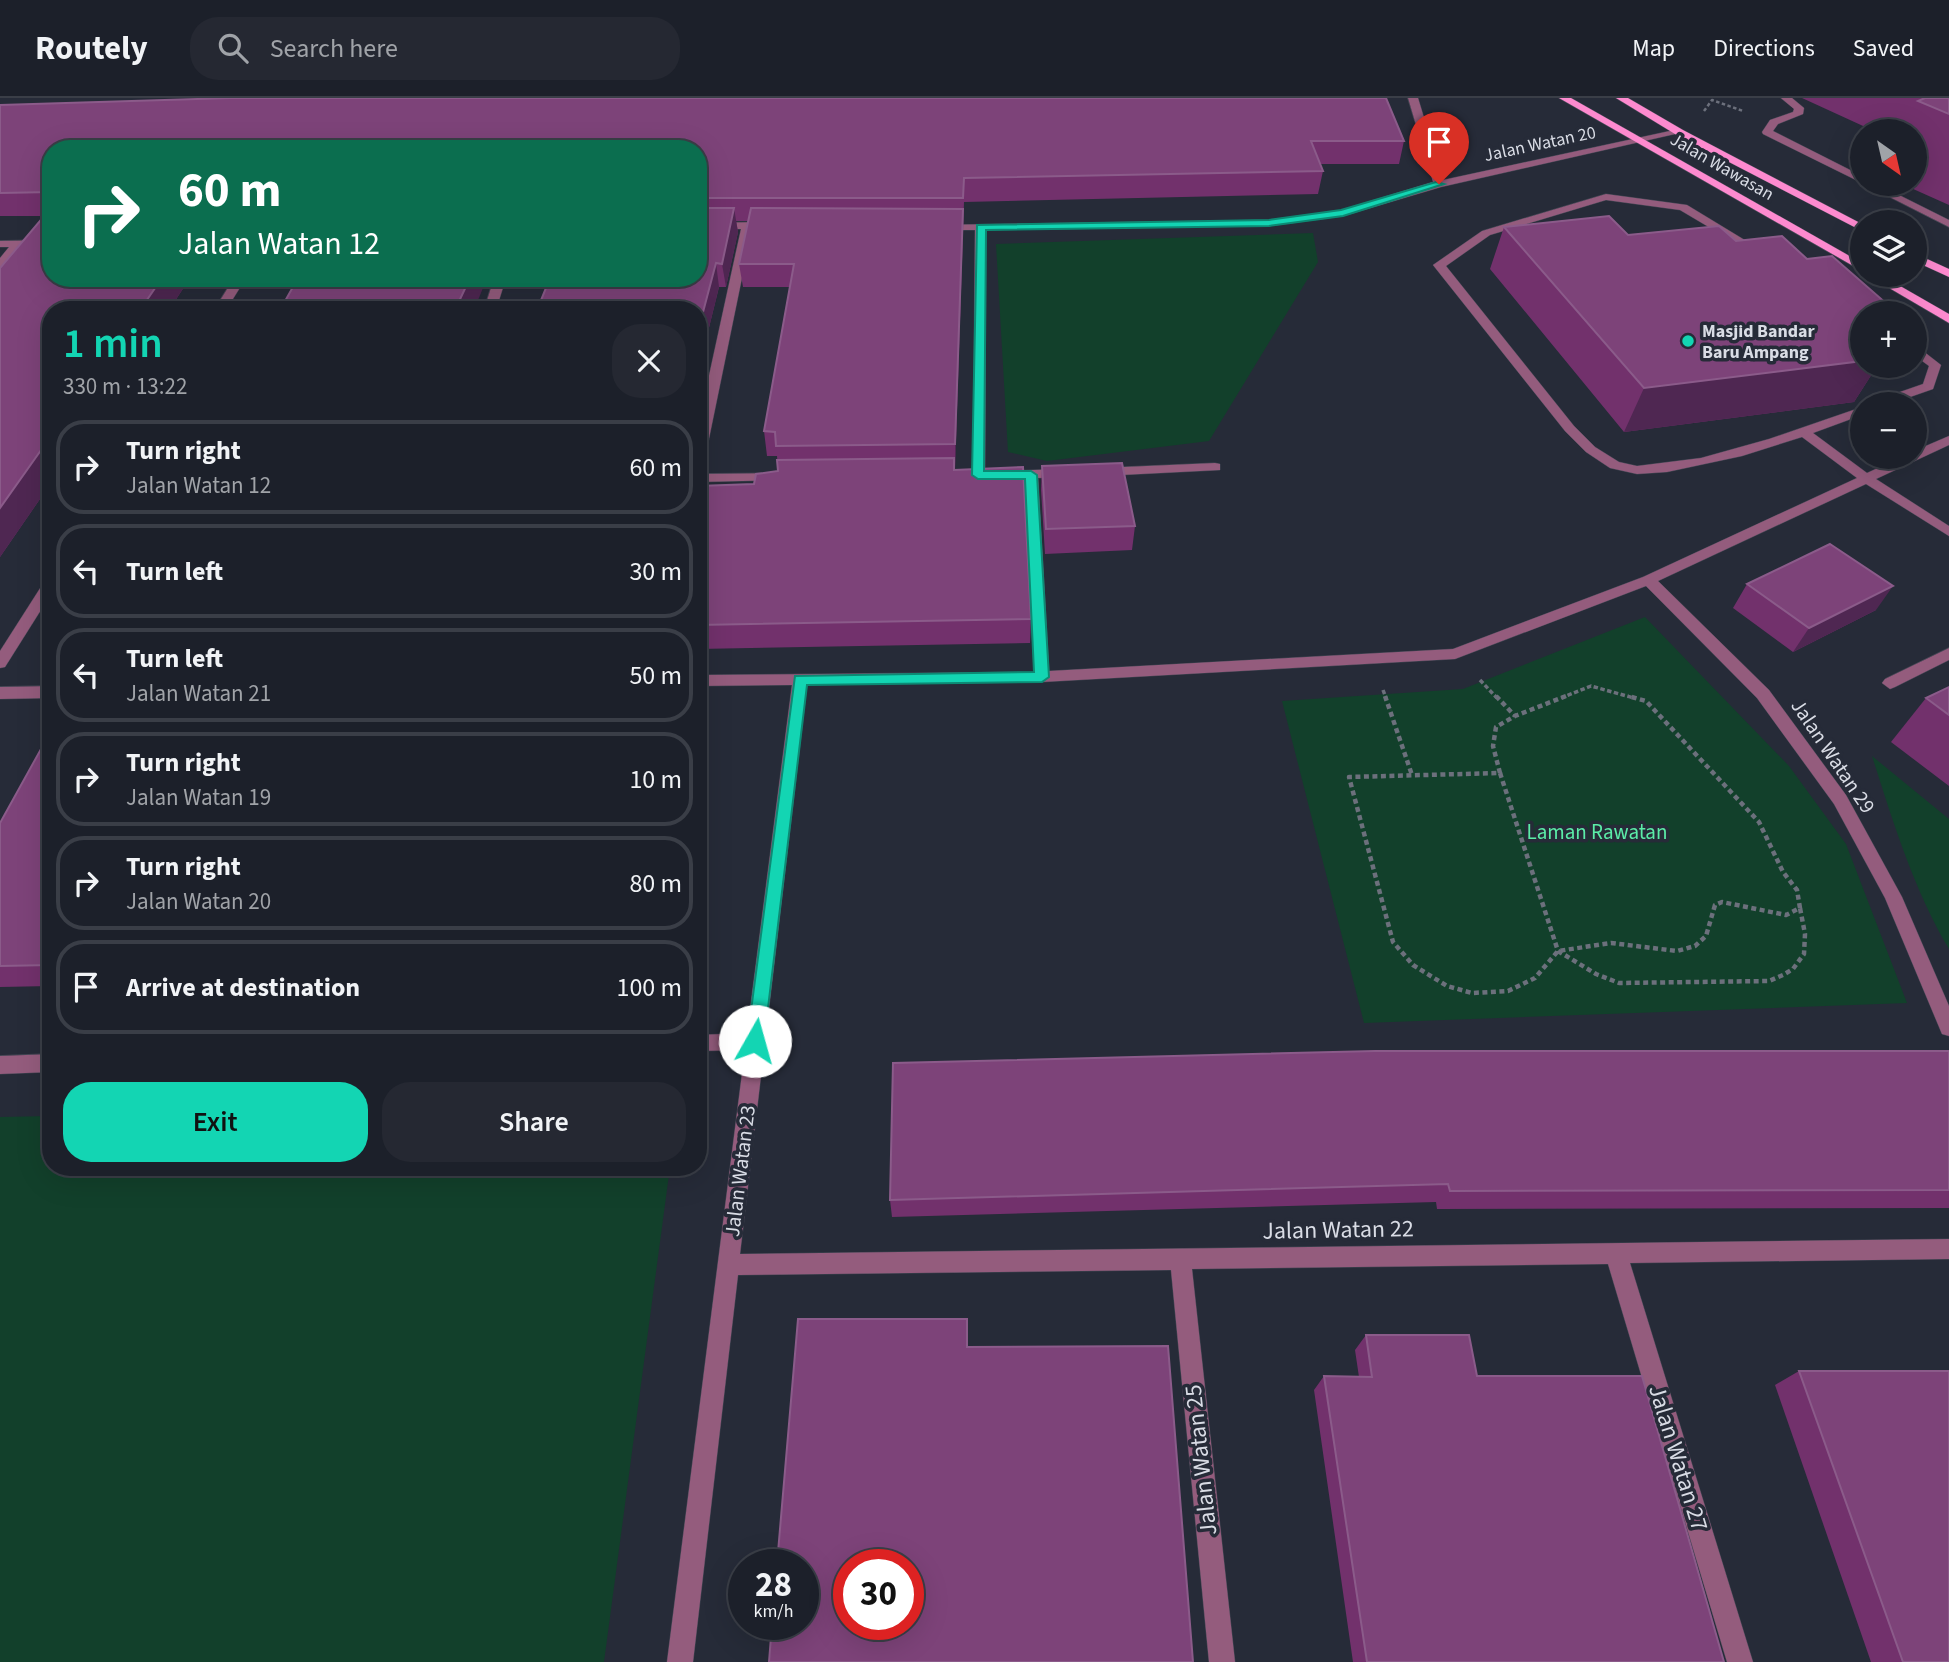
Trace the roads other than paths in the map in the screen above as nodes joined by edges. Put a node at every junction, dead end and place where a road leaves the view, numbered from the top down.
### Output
1 (1413, 98) edge
2 (1564, 98) edge
3 (1620, 98) edge
4 (1786, 98) edge
5 (1684, 134) junction
6 (1642, 141) junction
7 (1850, 174) edge
8 (1439, 184) junction
9 (1893, 196) edge
10 (1850, 222) edge
11 (1949, 224) edge
12 (747, 225) junction
13 (788, 225) edge
14 (707, 226) edge
15 (926, 226) edge
16 (981, 227) junction
17 (42, 243) edge
18 (0, 244) edge
19 (17, 244) junction
20 (1767, 257) edge
21 (1850, 261) edge
22 (1927, 263) edge
23 (0, 265) edge
24 (1949, 274) edge
25 (1894, 287) edge
26 (1949, 318) edge
27 (1927, 359) edge
28 (1912, 392) edge
29 (707, 415) edge
30 (1850, 415) edge
31 (1804, 432) junction
32 (1949, 440) edge
33 (1927, 450) edge
34 (1216, 467) dead end
35 (1885, 469) edge
36 (1031, 475) junction
37 (796, 477) edge
38 (707, 478) edge
39 (1866, 478) junction
40 (1949, 532) edge
41 (1648, 580) junction
42 (42, 596) edge
43 (1949, 653) edge
44 (0, 663) edge
45 (1042, 677) junction
46 (800, 680) junction
47 (707, 681) edge
48 (1890, 683) dead end
49 (42, 692) edge
50 (0, 693) edge
51 (1949, 1028) edge
52 (755, 1041) junction
53 (707, 1043) edge
54 (42, 1063) edge
55 (0, 1065) edge
56 (1949, 1249) edge
57 (1616, 1254) junction
58 (1181, 1258) junction
59 (729, 1265) junction
60 (680, 1662) edge
61 (1222, 1662) edge
62 (1740, 1662) edge

1 - 8 street
2 - 6 main road, Jalan Wawasan
3 - 5 main road, Jalan Wawasan
4 - 7 street
5 - 6 street, Jalan Watan 20
5 - 10 main road, Jalan Wawasan
6 - 8 street, Jalan Watan 20
6 - 21 main road, Jalan Wawasan
8 - 16 street, Jalan Watan 20
9 - 11 street
12 - 13 street
12 - 14 street
12 - 29 street
15 - 16 street, Jalan Watan 20
16 - 36 street
17 - 19 street
18 - 19 street
19 - 23 street
20 - 31 street
22 - 24 main road
25 - 26 main road
27 - 28 street
30 - 31 street
31 - 39 street
32 - 33 street
34 - 36 street
35 - 39 street
36 - 45 street
37 - 38 street
39 - 40 street
39 - 41 street
41 - 45 street
41 - 51 street, Jalan Watan 29
42 - 44 street
43 - 48 street
45 - 46 street
46 - 47 street
46 - 52 street, Jalan Watan 23
49 - 50 street
52 - 53 street
52 - 59 street, Jalan Watan 23
54 - 55 street
56 - 57 street, Jalan Watan 22
57 - 58 street, Jalan Watan 22
57 - 62 street, Jalan Watan 27
58 - 59 street, Jalan Watan 22
58 - 61 street, Jalan Watan 25
59 - 60 street, Jalan Watan 23

